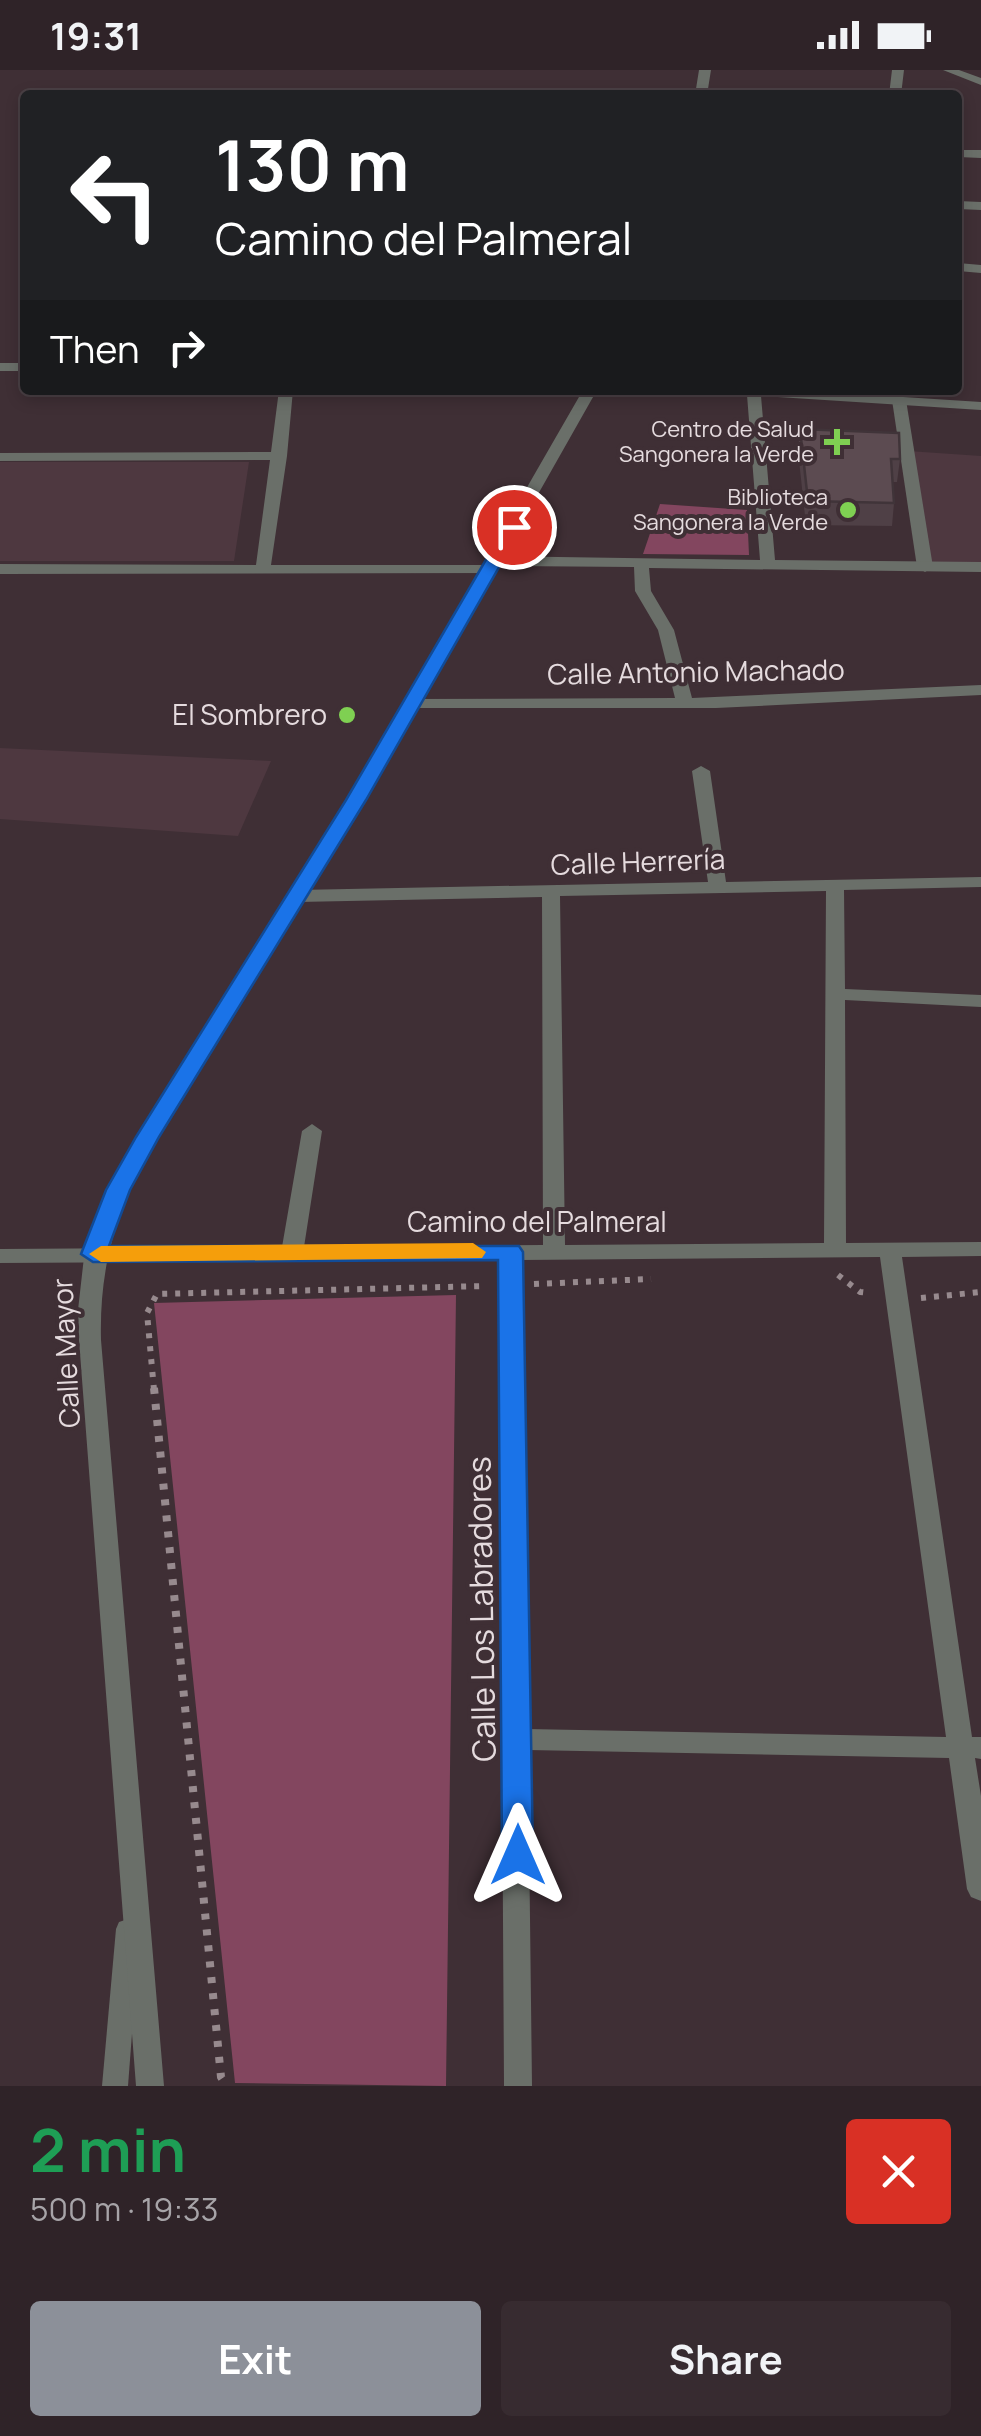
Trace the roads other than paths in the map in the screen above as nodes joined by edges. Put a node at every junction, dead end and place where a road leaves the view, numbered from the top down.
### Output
1 (950, 70) edge
2 (981, 82) edge
3 (286, 395) edge
4 (587, 395) edge
5 (754, 395) edge
6 (843, 395) edge
7 (899, 400) junction
8 (981, 406) edge
9 (280, 456) junction
10 (0, 457) edge
11 (641, 564) junction
12 (768, 565) junction
13 (492, 566) junction
14 (924, 566) junction
15 (981, 567) edge
16 (263, 568) junction
17 (0, 569) edge
18 (981, 690) edge
19 (685, 703) junction
20 (412, 704) junction
21 (701, 772) dead end
22 (981, 882) edge
23 (836, 884) junction
24 (718, 886) junction
25 (551, 893) junction
26 (298, 896) junction
27 (836, 994) junction
28 (981, 1002) edge
29 (312, 1131) dead end
30 (890, 1250) junction
31 (981, 1250) edge
32 (510, 1252) junction
33 (554, 1252) junction
34 (292, 1253) junction
35 (93, 1254) junction
36 (0, 1256) edge
37 (830, 1260) junction
38 (517, 1739) junction
39 (970, 1748) edge
40 (132, 1878) junction
41 (981, 1889) edge
42 (115, 2086) edge
43 (150, 2086) edge
44 (518, 2086) edge

1 - 2 street
3 - 9 street
4 - 13 street, Calle Mayor
5 - 12 street
6 - 7 street
7 - 8 street
7 - 14 street
9 - 10 street
9 - 16 street
11 - 12 street
11 - 13 street
11 - 19 street
12 - 14 street
13 - 16 street
13 - 20 street, Calle Mayor
14 - 15 street
16 - 17 street
18 - 19 street, Calle Antonio Machado
19 - 20 street, Calle Antonio Machado
20 - 26 street, Calle Mayor
21 - 24 street
22 - 23 street, Calle Herrería
23 - 24 street, Calle Herrería
23 - 27 street
24 - 25 street, Calle Herrería
25 - 26 street, Calle Herrería
25 - 33 street
26 - 35 street, Calle Mayor
27 - 28 street
27 - 37 street
29 - 34 street
30 - 31 street, Camino del Palmeral
30 - 37 street, Camino del Palmeral
30 - 39 street
32 - 33 street, Camino del Palmeral
32 - 34 street, Camino del Palmeral
32 - 38 street, Calle Los Labradores
33 - 37 street, Camino del Palmeral
34 - 35 street, Camino del Palmeral
35 - 36 street, Camino del Palmeral
35 - 40 street, Calle Mayor
38 - 39 street
38 - 44 street, Calle Los Labradores
39 - 41 street
40 - 42 lane
40 - 43 street, Calle Mayor

